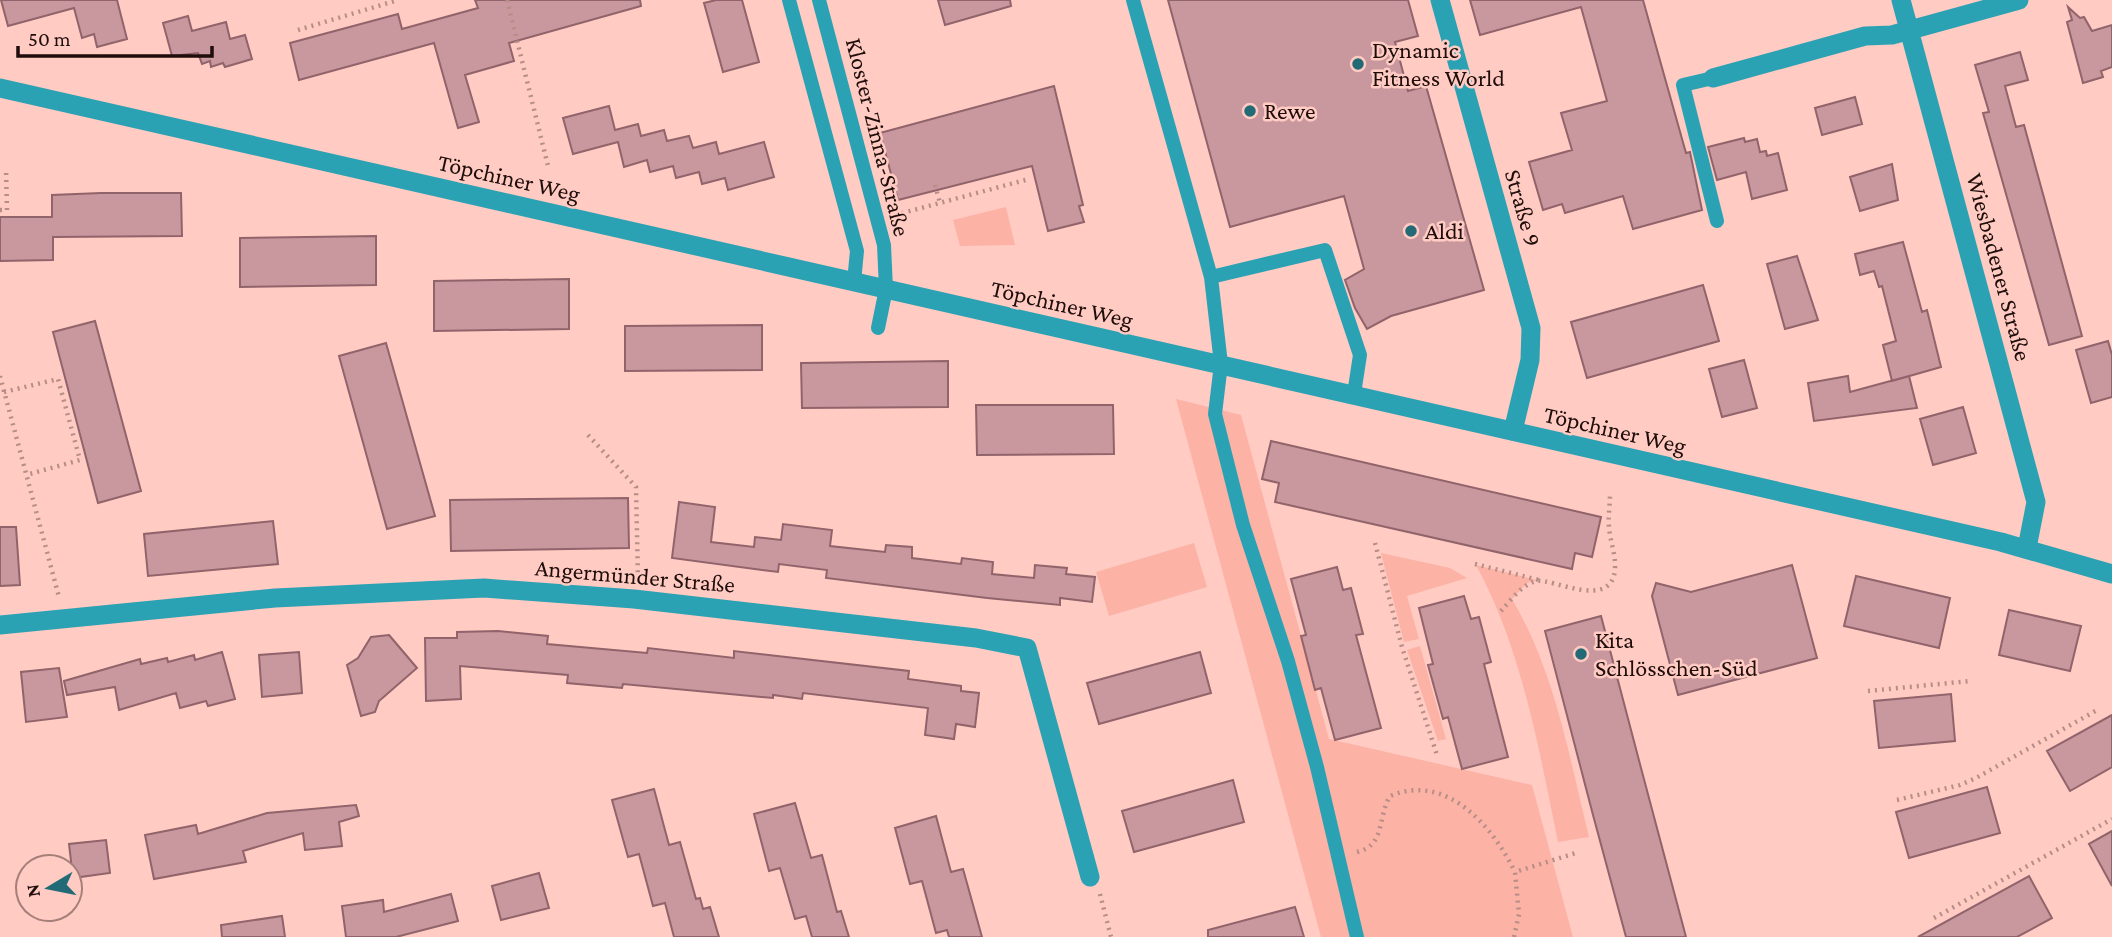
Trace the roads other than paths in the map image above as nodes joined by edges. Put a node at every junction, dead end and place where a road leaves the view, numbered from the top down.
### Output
1 (789, 0) edge
2 (819, 0) edge
3 (1133, 0) edge
4 (1440, 0) edge
5 (1901, 0) edge
6 (2019, 0) edge
7 (1910, 30) junction
8 (1713, 78) joint
9 (0, 88) edge
10 (1717, 221) dead end
11 (1211, 277) junction
12 (854, 282) junction
13 (886, 289) junction
14 (878, 328) dead end
15 (1221, 364) junction
16 (1354, 394) junction
17 (1513, 431) junction
18 (2027, 548) junction
19 (2112, 574) edge
20 (0, 625) edge
21 (1090, 877) road end
22 (1357, 937) edge

1 - 12 lane, Kloster-Zinna-Straße
2 - 13 lane, Kloster-Zinna-Straße
3 - 11 lane
4 - 17 street, Straße 9
5 - 7 street, Wiesbadener Straße
6 - 7 street
7 - 8 street
7 - 18 street, Wiesbadener Straße
8 - 10 lane
9 - 12 street, Töpchiner Weg
11 - 15 lane
11 - 16 lane
12 - 13 street, Töpchiner Weg
13 - 14 lane, Kloster-Zinna-Straße
13 - 15 street, Töpchiner Weg
15 - 16 street, Töpchiner Weg
15 - 22 lane
16 - 17 street, Töpchiner Weg
17 - 18 street, Töpchiner Weg
18 - 19 street, Töpchiner Weg
20 - 21 street, Angermünder Straße

